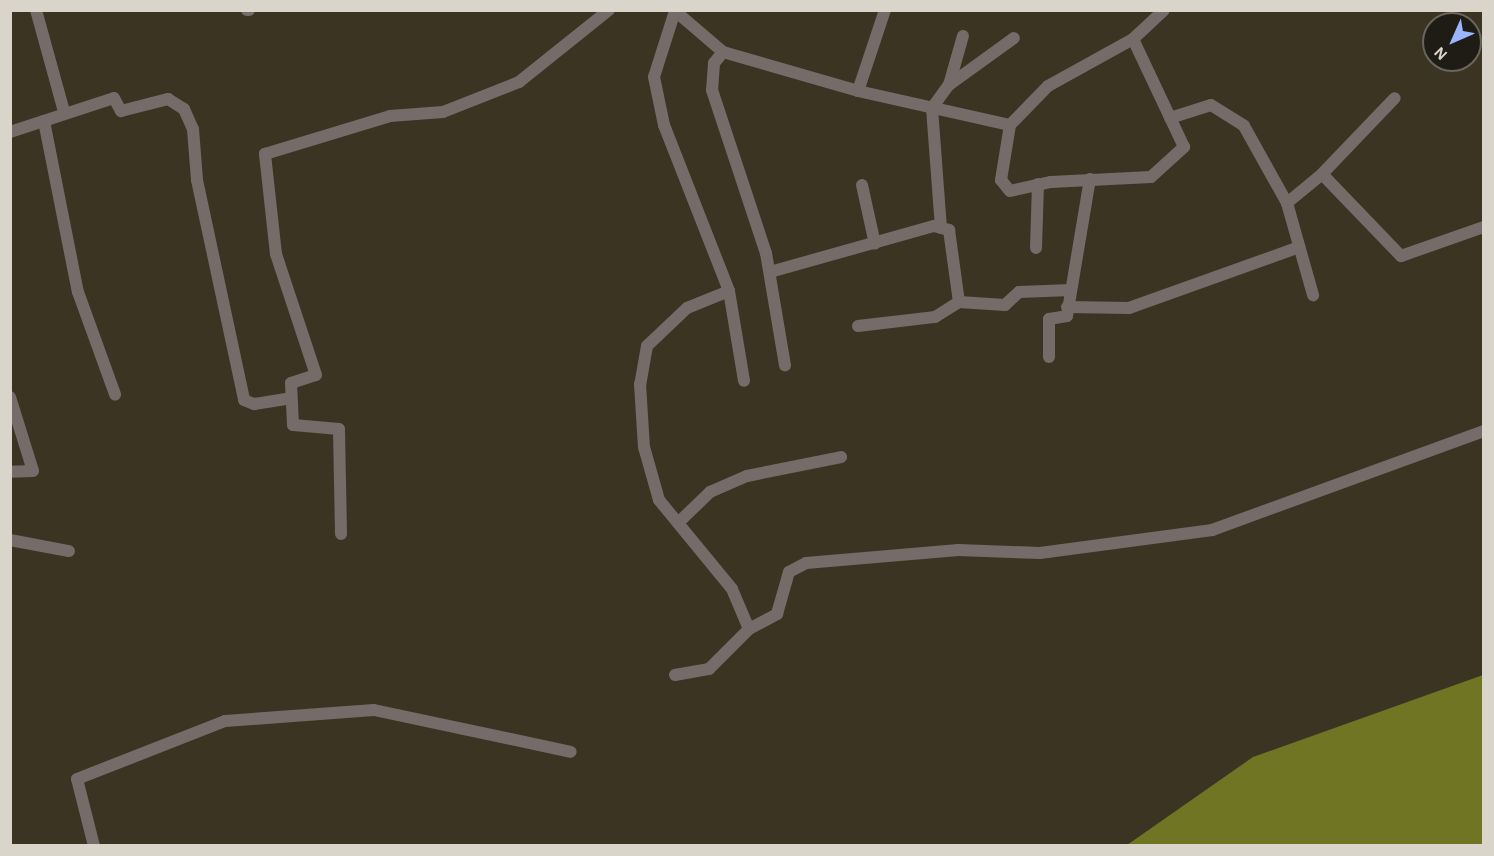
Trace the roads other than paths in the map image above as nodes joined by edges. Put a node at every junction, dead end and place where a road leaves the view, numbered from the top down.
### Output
1 (36, 10) edge
2 (609, 10) edge
3 (885, 10) edge
4 (1164, 10) edge
5 (675, 11) edge
6 (963, 36) dead end
7 (1014, 38) dead end
8 (1133, 39) junction
9 (723, 52) junction
10 (949, 86) junction
11 (858, 91) junction
12 (1395, 98) dead end
13 (932, 108) junction
14 (64, 112) junction
15 (1170, 118) junction
16 (44, 121) junction
17 (1010, 125) junction
18 (10, 132) edge
19 (1322, 174) junction
20 (1090, 179) junction
21 (1038, 184) junction
22 (862, 185) dead end
23 (1287, 202) junction
24 (1484, 227) edge
25 (941, 228) junction
26 (875, 243) junction
27 (1299, 247) junction
28 (1036, 248) dead end
29 (770, 272) junction
30 (1071, 290) junction
31 (729, 291) junction
32 (1313, 295) dead end
33 (959, 302) junction
34 (1067, 307) junction
35 (858, 326) dead end
36 (1049, 357) dead end
37 (785, 365) dead end
38 (744, 381) dead end
39 (115, 394) dead end
40 (10, 397) edge
41 (291, 398) junction
42 (1484, 431) edge
43 (841, 457) dead end
44 (10, 472) edge
45 (678, 523) junction
46 (341, 534) dead end
47 (10, 540) edge
48 (69, 550) dead end
49 (749, 629) junction
50 (675, 675) dead end
51 (571, 752) dead end
52 (94, 846) edge

1 - 14 street
2 - 41 street
3 - 11 street
4 - 8 street
5 - 9 street
5 - 31 street
6 - 10 street
7 - 10 street
8 - 15 street
8 - 17 street
9 - 11 street
9 - 29 street
10 - 13 street
11 - 13 street
12 - 19 street
13 - 17 street
13 - 25 street
14 - 16 street
14 - 41 street
15 - 20 street
15 - 23 street
16 - 18 street
16 - 39 street
17 - 21 street
19 - 23 street
19 - 24 street
20 - 21 street
20 - 30 street
21 - 28 street
22 - 26 street
23 - 27 street
25 - 26 street
25 - 33 street
26 - 29 street
27 - 32 street
27 - 34 street
29 - 37 street
30 - 33 street
30 - 34 street
31 - 38 street
31 - 45 street
33 - 35 street
34 - 36 street
40 - 44 street
41 - 46 street
42 - 49 street
43 - 45 street
45 - 49 street
47 - 48 street
49 - 50 street
51 - 52 street

